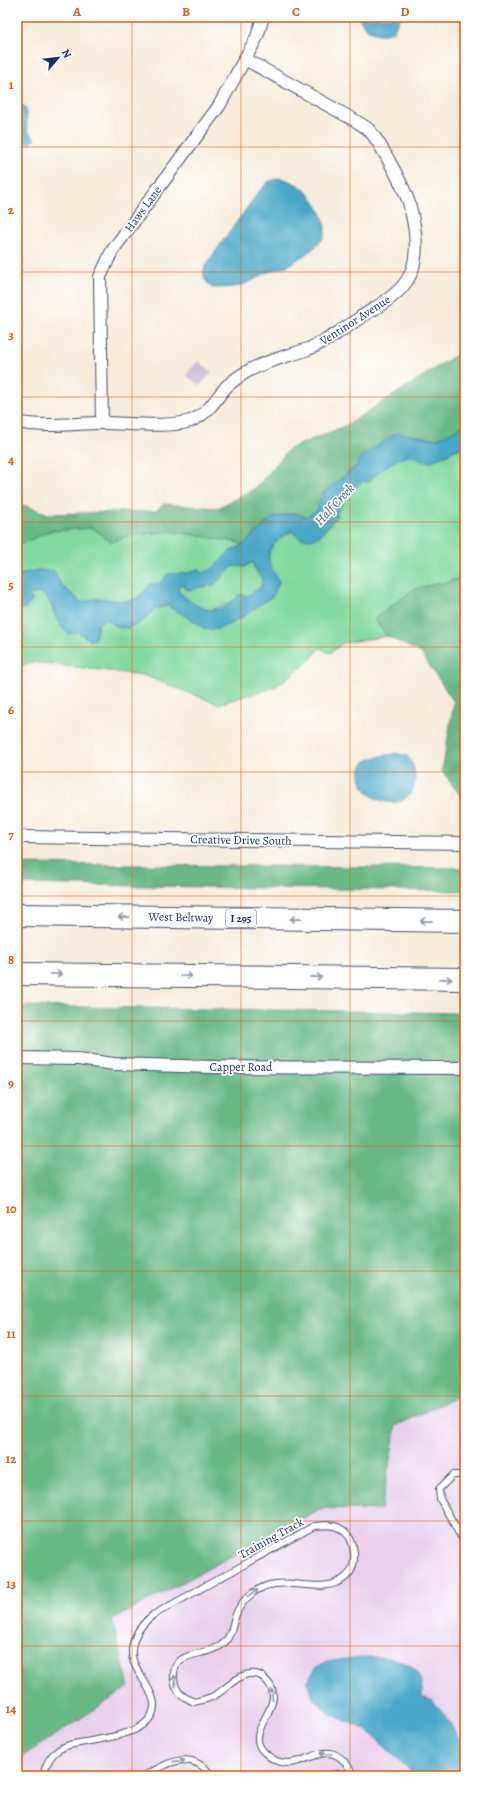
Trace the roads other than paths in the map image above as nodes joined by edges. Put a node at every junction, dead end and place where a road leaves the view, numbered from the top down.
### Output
1 (263, 17) edge
2 (245, 59) junction
3 (17, 422) edge
4 (102, 423) junction
5 (17, 837) edge
6 (465, 843) edge
7 (17, 915) edge
8 (465, 921) edge
9 (17, 974) edge
10 (465, 979) edge
11 (17, 1058) edge
12 (465, 1068) edge
13 (465, 1475) edge
14 (465, 1544) edge
15 (43, 1776) edge
16 (144, 1776) edge
17 (212, 1776) edge
18 (328, 1776) edge
19 (353, 1776) edge

1 - 2 street, Haws Lane
2 - 4 street, Haws Lane
2 - 4 street, Ventinor Avenue
3 - 4 street, Ventinor Avenue
5 - 6 street, Creative Drive South
8 -> 7 highway, West Beltway / I 295
9 -> 10 highway
11 - 12 street, Capper Road
13 - 14 lane
19 -> 15 lane, Training Track
16 -> 17 lane
18 - 19 lane, Training Track

